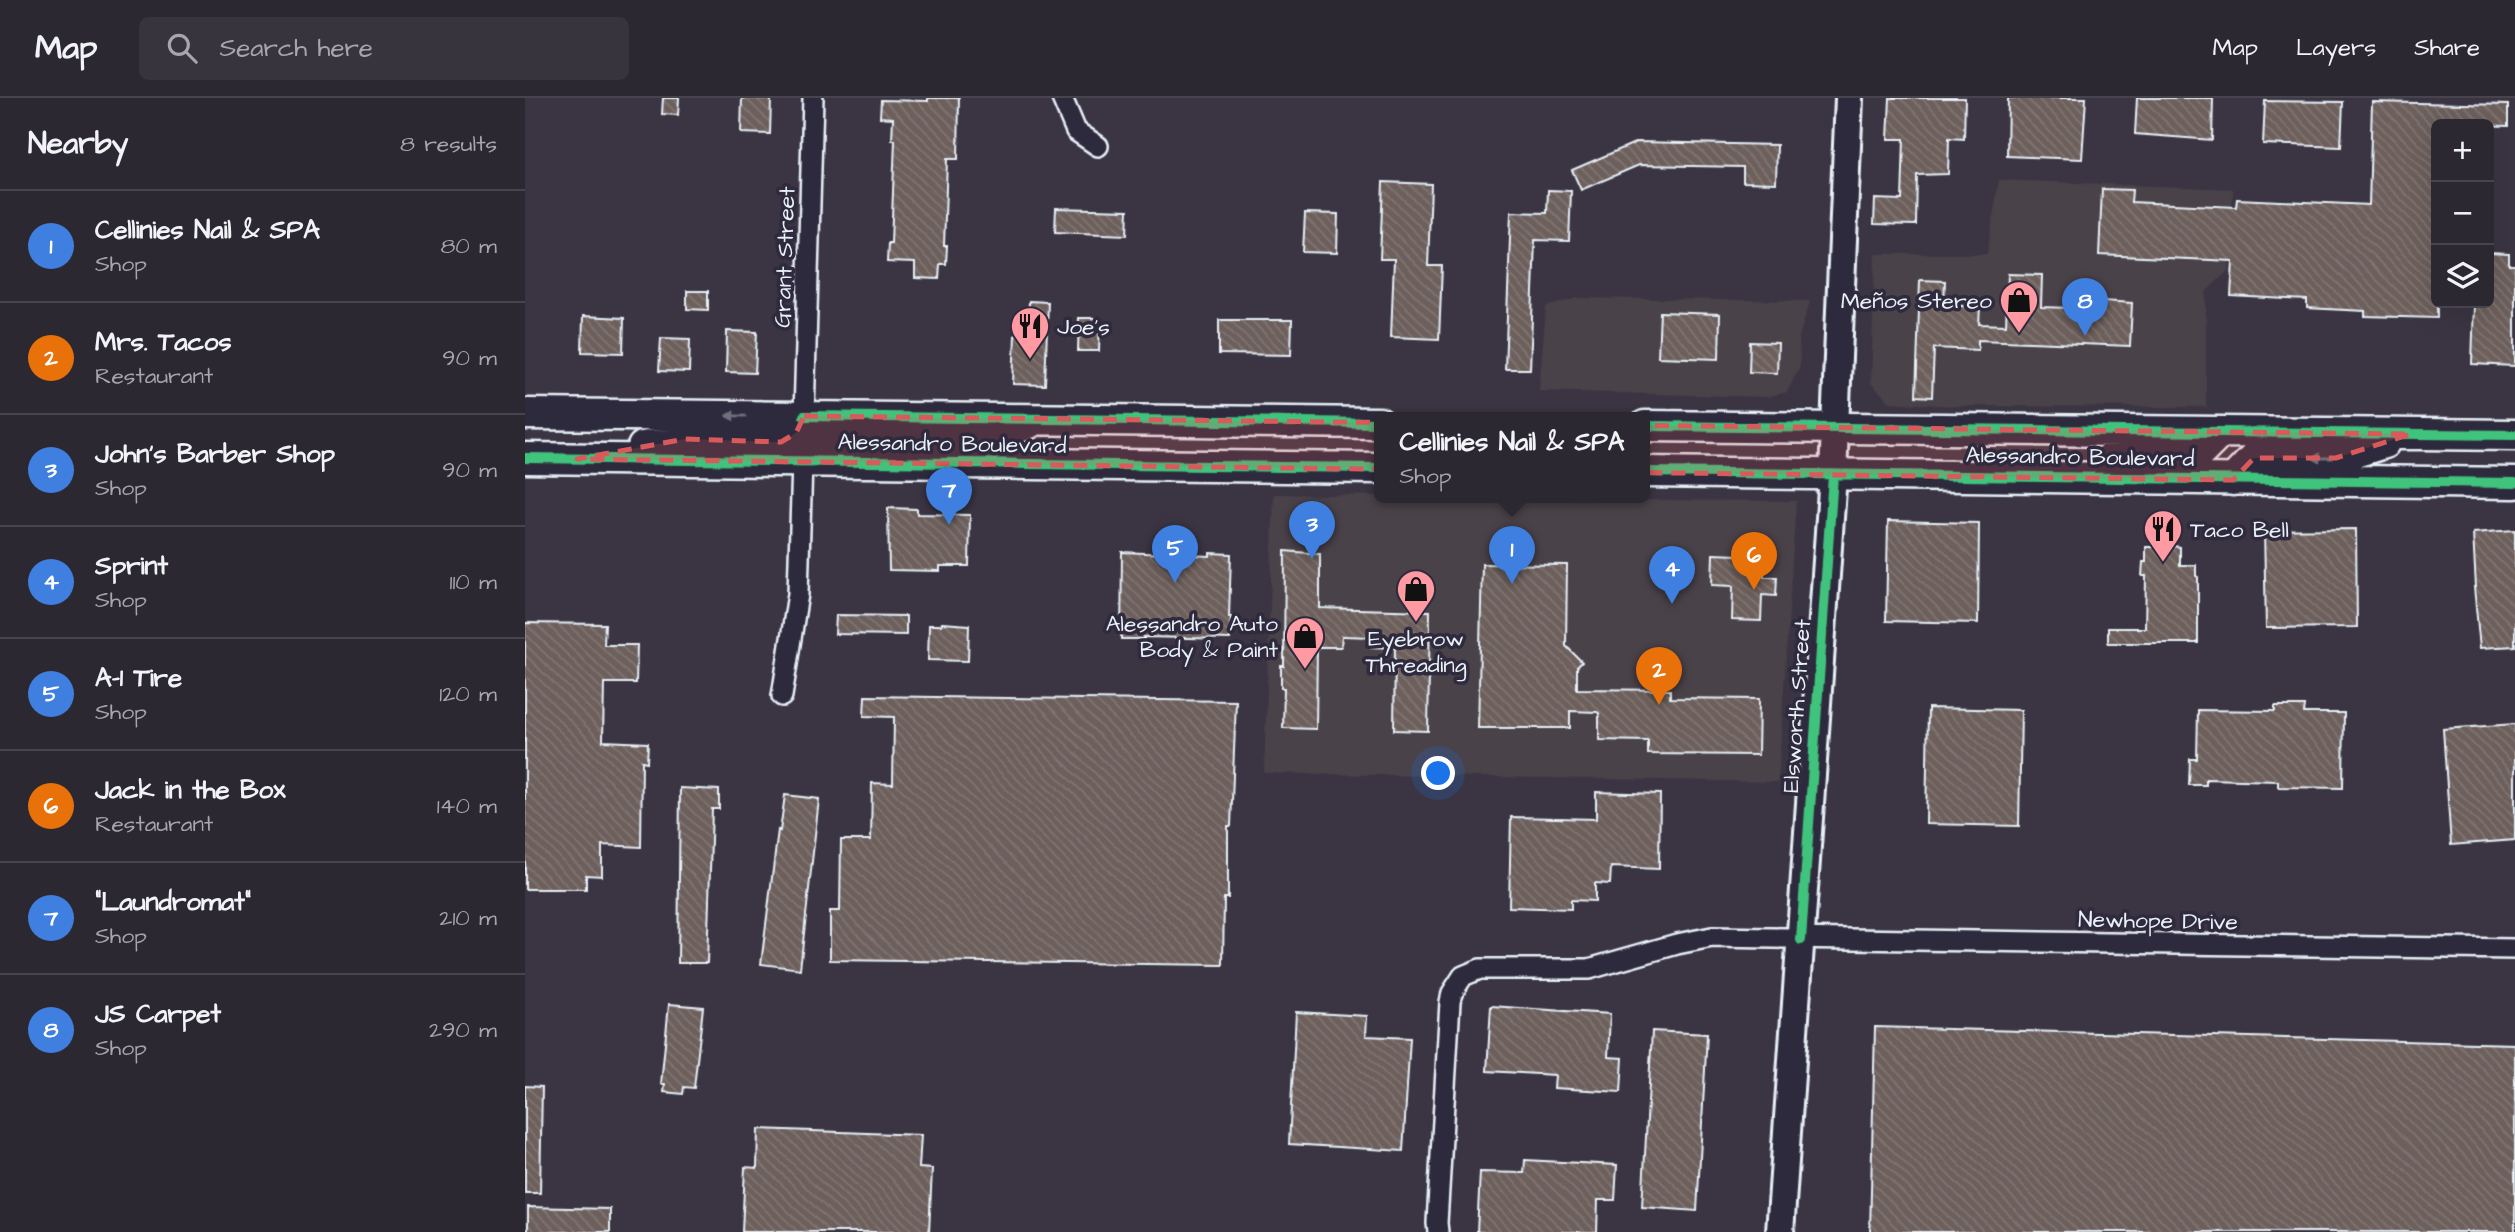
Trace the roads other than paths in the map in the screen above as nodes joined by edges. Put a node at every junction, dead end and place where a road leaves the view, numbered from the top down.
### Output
1 (813, 98) edge
2 (1062, 98) edge
3 (1849, 98) edge
4 (1098, 146) dead end
5 (525, 414) edge
6 (804, 416) junction
7 (1039, 419) junction
8 (1374, 423) edge
9 (1650, 426) edge
10 (1835, 428) junction
11 (2220, 433) junction
12 (2411, 434) junction
13 (2515, 435) edge
14 (525, 458) edge
15 (577, 459) junction
16 (802, 463) junction
17 (1374, 468) edge
18 (1650, 472) edge
19 (1833, 475) junction
20 (2063, 477) junction
21 (2233, 480) junction
22 (2515, 483) edge
23 (782, 696) dead end
24 (1801, 940) junction
25 (2515, 949) edge
26 (1438, 1232) edge
27 (1780, 1232) edge

1 - 6 street, Grant Street
2 - 4 street
3 - 10 street, Elsworth Street
6 -> 5 main road, Alessandro Boulevard
6 - 7 main road, Alessandro Boulevard
6 - 15 main road
7 - 8 main road, Alessandro Boulevard
7 - 16 main road
9 - 10 main road, Alessandro Boulevard
10 - 11 main road, Alessandro Boulevard
10 - 19 street, Elsworth Street
11 - 12 main road, Alessandro Boulevard
11 - 20 main road
12 - 13 main road, Alessandro Boulevard
12 -> 21 main road
14 - 15 main road, Alessandro Boulevard
15 - 16 main road, Alessandro Boulevard
16 - 17 main road, Alessandro Boulevard
16 - 23 street
18 - 19 main road, Alessandro Boulevard
19 - 20 main road, Alessandro Boulevard
19 - 24 street, Elsworth Street
20 - 21 main road, Alessandro Boulevard
21 - 22 main road, Alessandro Boulevard
24 - 25 street, Newhope Drive
24 - 26 street, Newhope Drive
24 - 27 street, Elsworth Street

